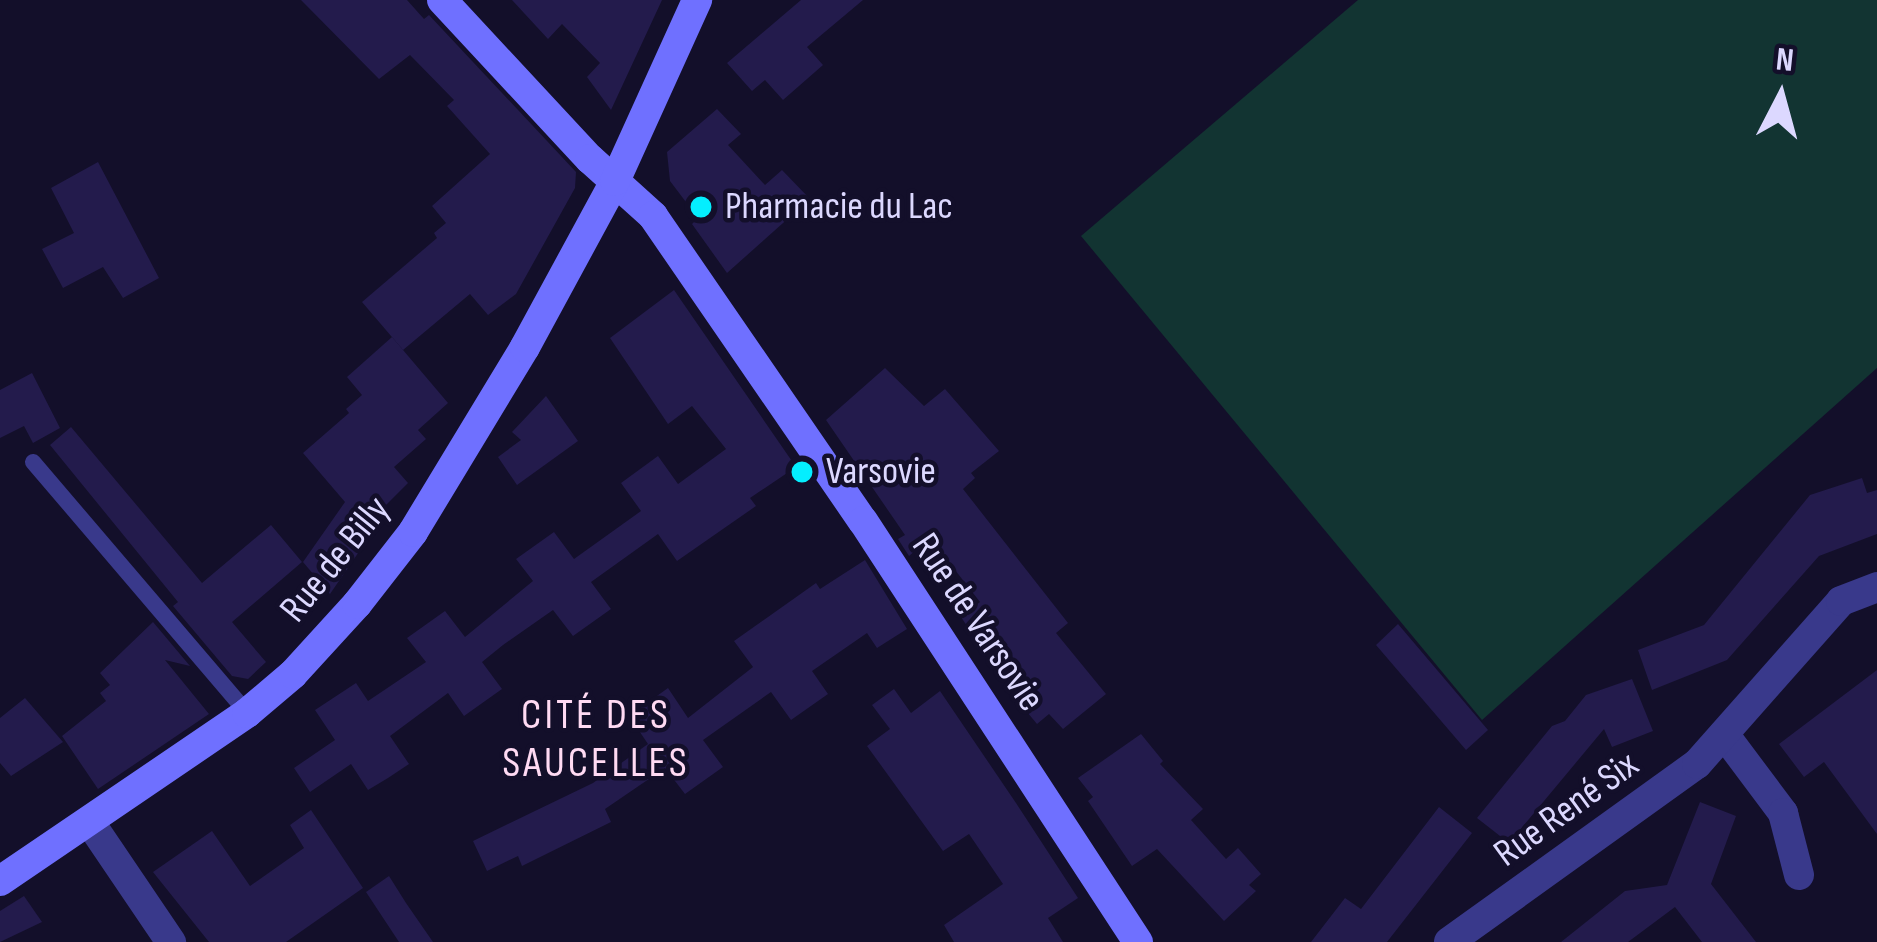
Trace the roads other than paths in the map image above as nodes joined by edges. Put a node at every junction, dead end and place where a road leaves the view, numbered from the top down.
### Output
1 (442, 0) edge
2 (698, 0) edge
3 (614, 181) junction
4 (33, 463) dead end
5 (1877, 586) edge
6 (247, 713) junction
7 (1724, 734) junction
8 (91, 824) junction
9 (1798, 875) dead end
10 (0, 881) edge
11 (171, 942) edge
12 (1138, 942) edge
13 (1449, 942) edge

1 - 3 street, Rue de Varsovie
2 - 3 street, Rue de Billy
3 - 6 street, Rue de Billy
3 - 12 street, Rue de Varsovie
4 - 6 lane
5 - 7 street, Rue René Six
6 - 8 street, Rue de Billy
7 - 9 street
7 - 13 street, Rue René Six
8 - 10 street, Rue de Billy
8 - 11 street

